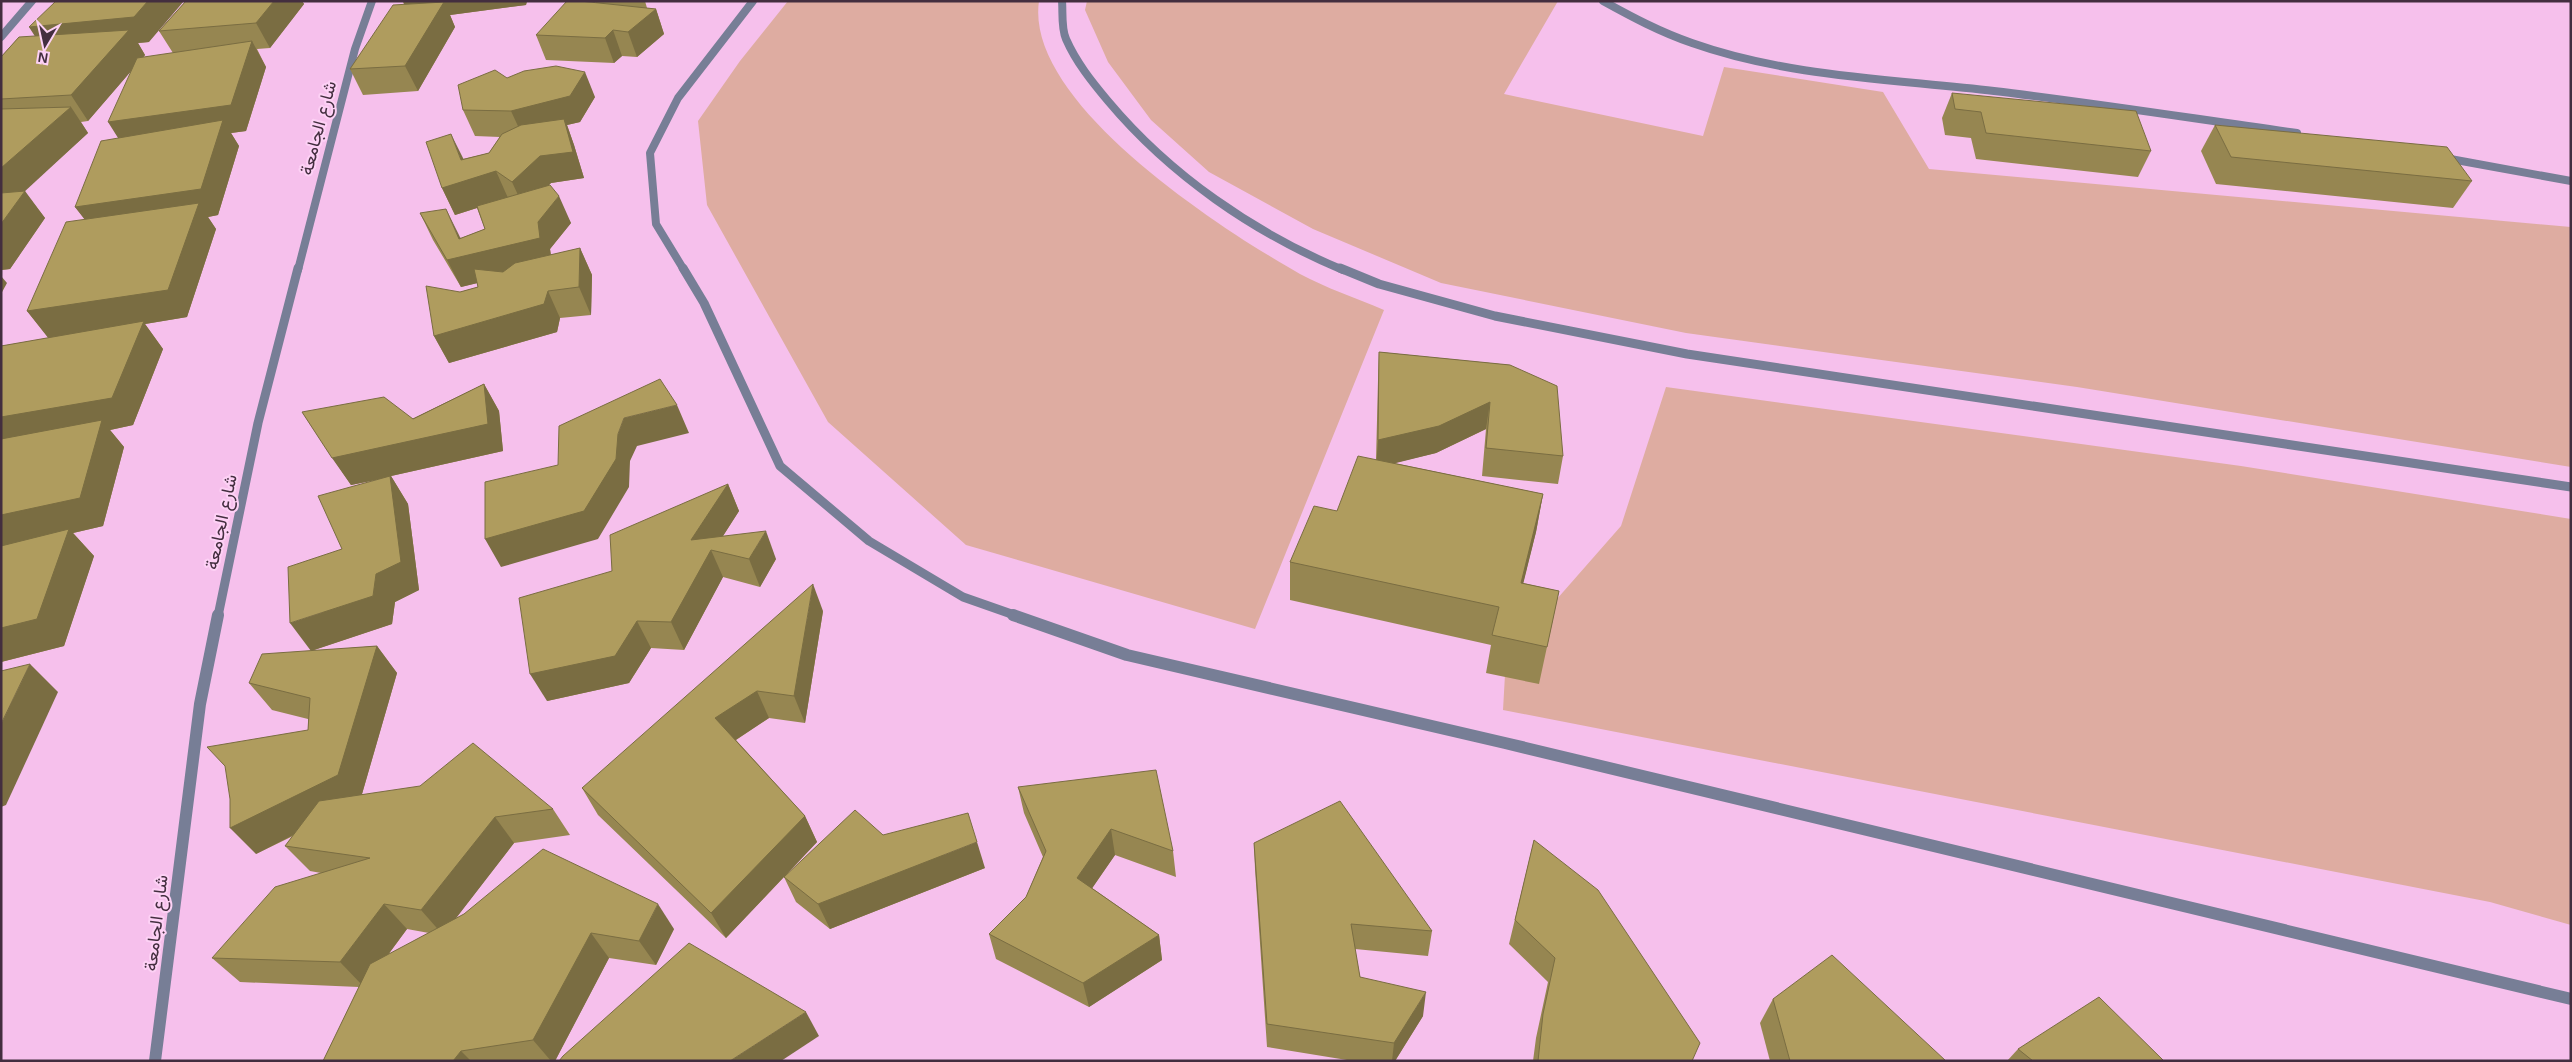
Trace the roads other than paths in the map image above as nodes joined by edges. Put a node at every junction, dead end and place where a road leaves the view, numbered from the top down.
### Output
1 (32, 1) edge
2 (372, 1) edge
3 (753, 1) edge
4 (1062, 1) edge
5 (1603, 1) edge
6 (1, 37) edge
7 (2302, 134) edge
8 (2437, 156) edge
9 (2571, 181) edge
10 (2571, 487) edge
11 (2571, 999) edge
12 (155, 1061) edge

1 - 6 street
2 - 12 street, شارع الجامعة
3 - 11 street
4 - 10 street
5 - 7 street
8 - 9 street

